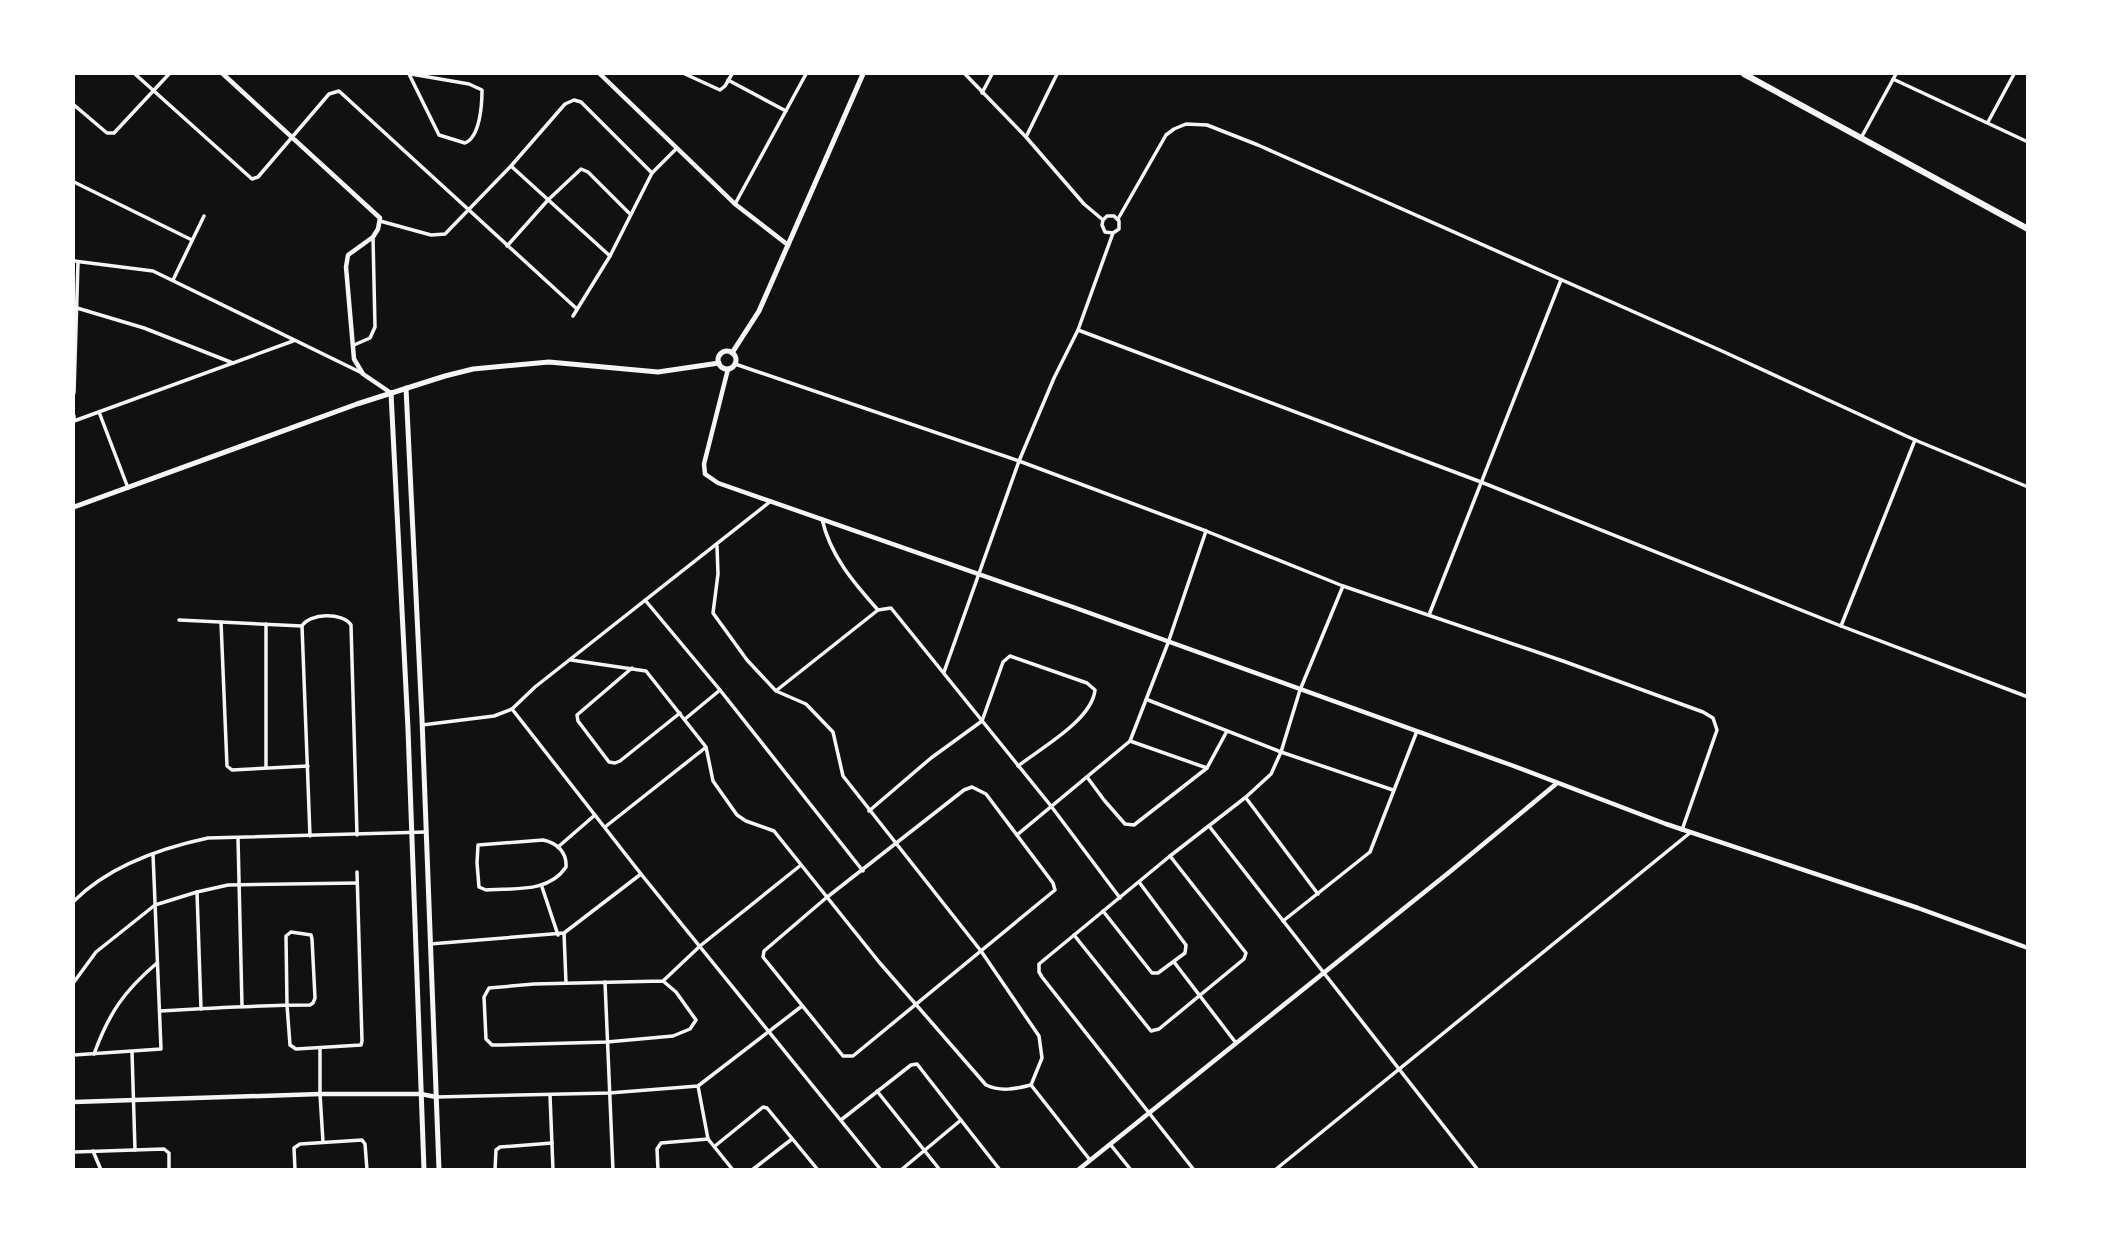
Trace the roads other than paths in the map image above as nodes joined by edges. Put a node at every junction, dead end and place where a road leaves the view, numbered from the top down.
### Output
1 (135, 74) edge
2 (169, 74) edge
3 (223, 74) edge
4 (410, 74) edge
5 (600, 74) edge
6 (685, 74) edge
7 (732, 74) edge
8 (806, 74) edge
9 (863, 74) edge
10 (965, 74) edge
11 (992, 74) edge
12 (1057, 74) edge
13 (1744, 74) edge
14 (2014, 74) edge
15 (1894, 76) edge
16 (728, 80) junction
17 (154, 90) junction
18 (982, 93) junction
19 (74, 105) edge
20 (786, 111) junction
21 (1988, 122) junction
22 (293, 137) junction
23 (1026, 137) junction
24 (1861, 138) junction
25 (2028, 142) edge
26 (677, 148) junction
27 (511, 166) junction
28 (652, 173) junction
29 (74, 182) edge
30 (548, 200) junction
31 (735, 204) junction
32 (468, 211) junction
33 (630, 214) junction
34 (204, 216) dead end
35 (1118, 219) junction
36 (1103, 220) junction
37 (380, 221) junction
38 (2028, 229) edge
39 (1113, 233) junction
40 (373, 237) junction
41 (192, 240) junction
42 (788, 245) junction
43 (507, 246) junction
44 (610, 256) junction
45 (76, 261) edge
46 (173, 281) junction
47 (1561, 281) junction
48 (76, 308) junction
49 (577, 309) junction
50 (573, 316) dead end
51 (1078, 330) junction
52 (295, 341) junction
53 (352, 346) junction
54 (732, 353) junction
55 (233, 363) junction
56 (719, 363) junction
57 (735, 364) junction
58 (728, 369) junction
59 (363, 374) junction
60 (406, 388) junction
61 (74, 393) edge
62 (391, 393) junction
63 (99, 412) junction
64 (74, 415) edge
65 (1915, 440) junction
66 (1018, 461) junction
67 (1481, 482) junction
68 (2028, 487) edge
69 (128, 488) junction
70 (771, 501) junction
71 (74, 507) edge
72 (822, 519) junction
73 (414, 529) junction
74 (398, 530) junction
75 (1206, 531) junction
76 (414, 538) junction
77 (399, 540) junction
78 (717, 546) junction
79 (979, 575) junction
80 (1343, 586) junction
81 (402, 600) junction
82 (416, 600) junction
83 (645, 600) junction
84 (878, 610) junction
85 (1429, 615) junction
86 (179, 620) dead end
87 (221, 622) junction
88 (266, 624) junction
89 (302, 626) junction
90 (1841, 626) junction
91 (1168, 643) junction
92 (571, 660) junction
93 (632, 668) junction
94 (944, 672) junction
95 (720, 690) junction
96 (1300, 690) junction
97 (776, 691) junction
98 (2028, 697) edge
99 (1148, 700) junction
100 (512, 709) junction
101 (680, 713) junction
102 (685, 719) junction
103 (982, 721) junction
104 (422, 725) junction
105 (1417, 731) junction
106 (1227, 732) junction
107 (1130, 741) junction
108 (706, 747) junction
109 (1281, 752) junction
110 (308, 766) junction
111 (1018, 766) junction
112 (266, 767) junction
113 (1207, 768) junction
114 (1087, 777) junction
115 (1556, 783) junction
116 (1393, 790) junction
117 (1245, 797) junction
118 (1051, 806) junction
119 (869, 811) junction
120 (595, 815) junction
121 (1209, 826) junction
122 (605, 827) junction
123 (1682, 830) junction
124 (426, 832) junction
125 (1690, 832) junction
126 (411, 833) junction
127 (357, 835) junction
128 (1017, 835) junction
129 (310, 836) junction
130 (238, 838) junction
131 (896, 843) junction
132 (558, 847) junction
133 (153, 854) junction
134 (1170, 856) junction
135 (801, 864) junction
136 (863, 871) junction
137 (357, 872) dead end
138 (641, 874) junction
139 (1139, 882) junction
140 (357, 883) junction
141 (239, 885) junction
142 (541, 887) junction
143 (197, 892) junction
144 (1318, 894) junction
145 (826, 898) junction
146 (1120, 898) junction
147 (74, 901) edge
148 (155, 905) junction
149 (1104, 911) junction
150 (1283, 921) junction
151 (564, 933) junction
152 (558, 935) junction
153 (1074, 935) junction
154 (430, 944) junction
155 (700, 946) junction
156 (2028, 948) edge
157 (981, 951) junction
158 (1174, 962) junction
159 (157, 963) junction
160 (1324, 974) junction
161 (663, 981) junction
162 (74, 982) edge
163 (605, 982) junction
164 (566, 983) junction
165 (1201, 997) junction
166 (287, 1005) junction
167 (916, 1005) junction
168 (243, 1006) junction
169 (802, 1006) junction
170 (201, 1009) junction
171 (160, 1012) junction
172 (769, 1032) junction
173 (607, 1042) junction
174 (1236, 1043) junction
175 (320, 1048) junction
176 (132, 1052) junction
177 (94, 1054) junction
178 (74, 1055) edge
179 (1399, 1068) junction
180 (1031, 1085) junction
181 (698, 1086) junction
182 (877, 1091) junction
183 (609, 1093) junction
184 (320, 1094) junction
185 (421, 1094) junction
186 (550, 1095) junction
187 (436, 1097) junction
188 (134, 1100) junction
189 (74, 1102) edge
190 (1149, 1113) junction
191 (961, 1120) junction
192 (841, 1121) junction
193 (708, 1139) junction
194 (792, 1139) junction
195 (323, 1142) junction
196 (552, 1143) junction
197 (1110, 1144) junction
198 (715, 1146) junction
199 (135, 1150) junction
200 (93, 1151) junction
201 (924, 1151) junction
202 (74, 1152) edge
203 (1090, 1160) junction
204 (1475, 1168) edge
205 (101, 1170) edge
206 (169, 1170) edge
207 (295, 1170) edge
208 (367, 1170) edge
209 (424, 1170) edge
210 (439, 1170) edge
211 (495, 1170) edge
212 (553, 1170) edge
213 (613, 1170) edge
214 (658, 1170) edge
215 (733, 1170) edge
216 (752, 1170) edge
217 (818, 1170) edge
218 (881, 1170) edge
219 (901, 1170) edge
220 (940, 1170) edge
221 (1000, 1170) edge
222 (1078, 1170) edge
223 (1131, 1170) edge
224 (1194, 1170) edge
225 (1275, 1170) edge

1 - 17 street
2 - 17 street
3 - 22 street
4 - 4 street
5 - 26 street
6 - 16 street
7 - 16 street
8 - 20 street
9 - 42 main road
10 - 18 street
11 - 18 street
12 - 23 street
13 - 24 main road
14 - 21 street
15 - 21 street
15 - 24 street
16 - 20 street
17 - 19 street
17 - 22 street
18 - 23 street
20 - 31 street
21 - 25 street
22 - 32 street
22 - 37 street
23 - 36 street
24 - 38 main road
26 - 28 street
26 - 31 street
27 - 28 street
27 - 30 street
27 - 32 street
28 - 33 street
29 - 41 street
30 - 33 street
30 - 43 street
30 - 44 street
31 - 42 street
32 - 37 street
32 - 43 street
33 - 44 street
34 - 41 street
35 - 36 street
35 - 39 street
35 - 47 street
36 - 39 street
37 - 40 street
39 - 51 street
40 - 53 street
40 - 53 street
41 - 46 street
42 - 54 main road
43 - 49 street
44 - 49 street
45 - 46 street
45 - 48 street
46 - 52 street
47 - 65 street
47 - 67 street
48 - 55 street
48 - 61 street
49 - 50 street
51 - 66 street
51 - 67 street
52 - 55 street
52 - 59 street
53 - 59 street
54 - 56 main road
54 - 57 main road
55 - 63 street
56 - 58 main road
56 - 60 main road
57 - 58 main road
57 - 66 street
58 - 70 street
59 - 62 street
60 - 62 main road
60 - 73 main road
62 - 69 main road
62 - 74 main road
63 - 64 street
63 - 69 street
65 - 68 street
65 - 90 street
66 - 75 street
66 - 79 street
67 - 85 street
67 - 90 street
69 - 71 main road
70 - 72 street
70 - 78 street
72 - 79 street
72 - 84 street
73 - 74 main road
73 - 76 main road
74 - 77 main road
75 - 80 street
75 - 91 street
76 - 77 main road
76 - 82 main road
77 - 81 main road
78 - 83 street
78 - 97 street
79 - 91 street
79 - 94 street
80 - 85 street
80 - 96 street
81 - 82 main road
81 - 126 main road
82 - 104 main road
83 - 92 street
83 - 95 street
84 - 94 street
84 - 97 street
85 - 123 street
86 - 87 street
87 - 88 street
87 - 112 street
88 - 89 street
88 - 112 street
89 - 110 street
89 - 127 street
90 - 98 street
91 - 96 street
91 - 99 street
92 - 93 street
92 - 100 street
93 - 101 street
93 - 101 street
94 - 103 street
95 - 102 street
95 - 136 street
96 - 105 street
96 - 109 street
97 - 119 street
99 - 106 street
99 - 107 street
100 - 104 street
100 - 120 street
101 - 102 street
102 - 108 street
103 - 111 street
103 - 111 street
103 - 119 street
104 - 124 main road
105 - 115 street
105 - 116 street
106 - 109 street
106 - 113 street
107 - 113 street
107 - 114 street
108 - 122 street
108 - 135 street
109 - 116 street
109 - 117 street
110 - 112 street
110 - 129 street
111 - 118 street
113 - 114 street
114 - 118 street
115 - 123 street
115 - 160 street
116 - 144 street
117 - 121 street
117 - 144 street
118 - 128 street
118 - 146 street
119 - 131 street
120 - 122 street
120 - 132 street
121 - 134 street
121 - 150 street
122 - 138 street
123 - 125 street
124 - 126 street
124 - 154 main road
125 - 156 street
125 - 179 street
126 - 127 street
126 - 185 main road
127 - 129 street
128 - 131 street
128 - 157 street
129 - 130 street
130 - 133 street
130 - 141 street
131 - 136 street
131 - 157 street
132 - 142 street
132 - 142 street
133 - 147 street
133 - 148 street
134 - 139 street
134 - 165 street
135 - 145 street
135 - 155 street
136 - 145 street
137 - 140 street
138 - 151 street
138 - 155 street
139 - 146 street
139 - 158 street
140 - 141 street
140 - 175 street
141 - 143 street
141 - 168 street
142 - 152 street
143 - 148 street
143 - 170 street
144 - 150 street
145 - 167 street
145 - 169 street
146 - 149 street
148 - 159 street
148 - 162 street
149 - 153 street
149 - 158 street
150 - 160 street
151 - 152 street
151 - 164 street
152 - 154 street
153 - 165 street
153 - 190 street
154 - 187 main road
155 - 161 street
155 - 172 street
157 - 167 street
157 - 180 street
158 - 165 street
159 - 171 street
159 - 177 street
160 - 174 street
160 - 179 street
161 - 163 street
161 - 173 street
163 - 164 street
163 - 173 street
164 - 173 street
165 - 174 street
166 - 166 street
166 - 168 street
166 - 175 street
167 - 169 street
167 - 180 street
168 - 170 street
169 - 172 street
170 - 171 street
171 - 176 street
172 - 181 street
172 - 192 street
173 - 183 street
174 - 190 street
175 - 184 street
176 - 177 street
176 - 188 street
177 - 178 street
179 - 204 street
179 - 225 street
180 - 203 street
181 - 183 street
181 - 193 street
182 - 191 street
182 - 192 street
182 - 201 street
183 - 186 street
183 - 213 street
184 - 185 street
184 - 188 street
184 - 195 street
185 - 187 street
185 - 209 main road
186 - 187 street
186 - 196 street
187 - 210 main road
188 - 189 street
188 - 199 street
190 - 197 street
190 - 224 street
191 - 201 street
191 - 221 street
192 - 218 street
193 - 198 street
193 - 214 street
194 - 198 street
194 - 216 street
194 - 217 street
195 - 207 street
195 - 208 street
196 - 211 street
196 - 212 street
197 - 203 street
197 - 223 street
198 - 215 street
199 - 200 street
199 - 206 street
200 - 202 street
200 - 205 street
201 - 219 street
201 - 220 street
203 - 222 street

